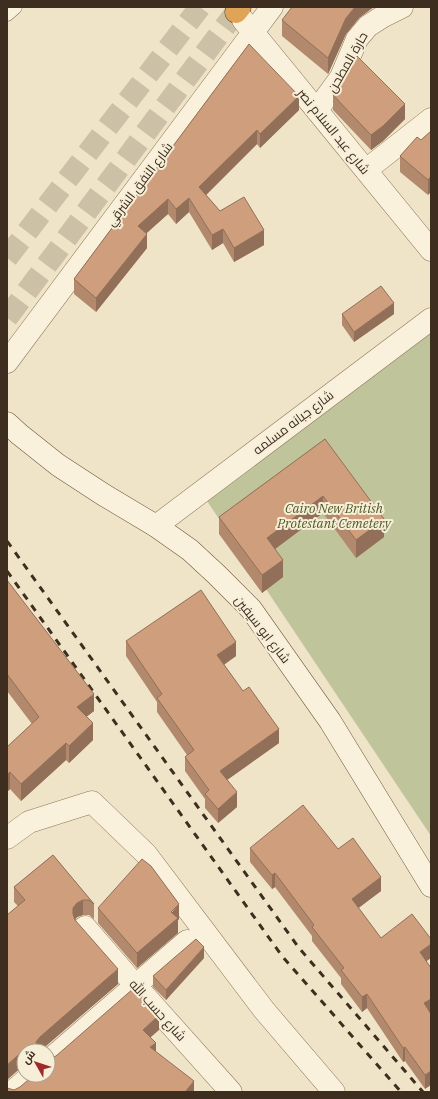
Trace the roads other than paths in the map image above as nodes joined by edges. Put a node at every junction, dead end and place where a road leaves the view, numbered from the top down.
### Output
1 (15, 7) edge
2 (272, 7) edge
3 (402, 7) edge
4 (238, 10) edge
5 (7, 14) edge
6 (253, 31) junction
7 (317, 110) junction
8 (431, 119) edge
9 (366, 170) junction
10 (431, 250) edge
11 (431, 319) edge
12 (7, 362) edge
13 (7, 423) edge
14 (156, 526) junction
15 (7, 838) edge
16 (431, 886) edge
17 (85, 927) dead end
18 (187, 941) dead end
19 (136, 986) junction
20 (56, 1054) edge
21 (23, 1083) edge
22 (12, 1092) edge
23 (231, 1092) edge
24 (334, 1092) edge

1 - 5 lane
2 - 6 street, شارع النفق الشرقي
3 - 7 street, حارة المطحن
4 - 6 street, شارع عبد السلام نصر
6 - 7 street, شارع عبد السلام نصر
6 - 12 street, شارع النفق الشرقي
7 - 9 street, شارع عبد السلام نصر
8 - 9 street
9 - 10 street, شارع عبد السلام نصر
11 - 14 street, شارع جبانه مسلمه
13 - 14 street, شارع ابو سيفين
14 - 16 street, شارع ابو سيفين
15 - 24 street
17 - 19 street, شارع حسب الله
18 - 19 street
19 - 20 street
19 - 23 street, شارع حسب الله
21 - 22 street

